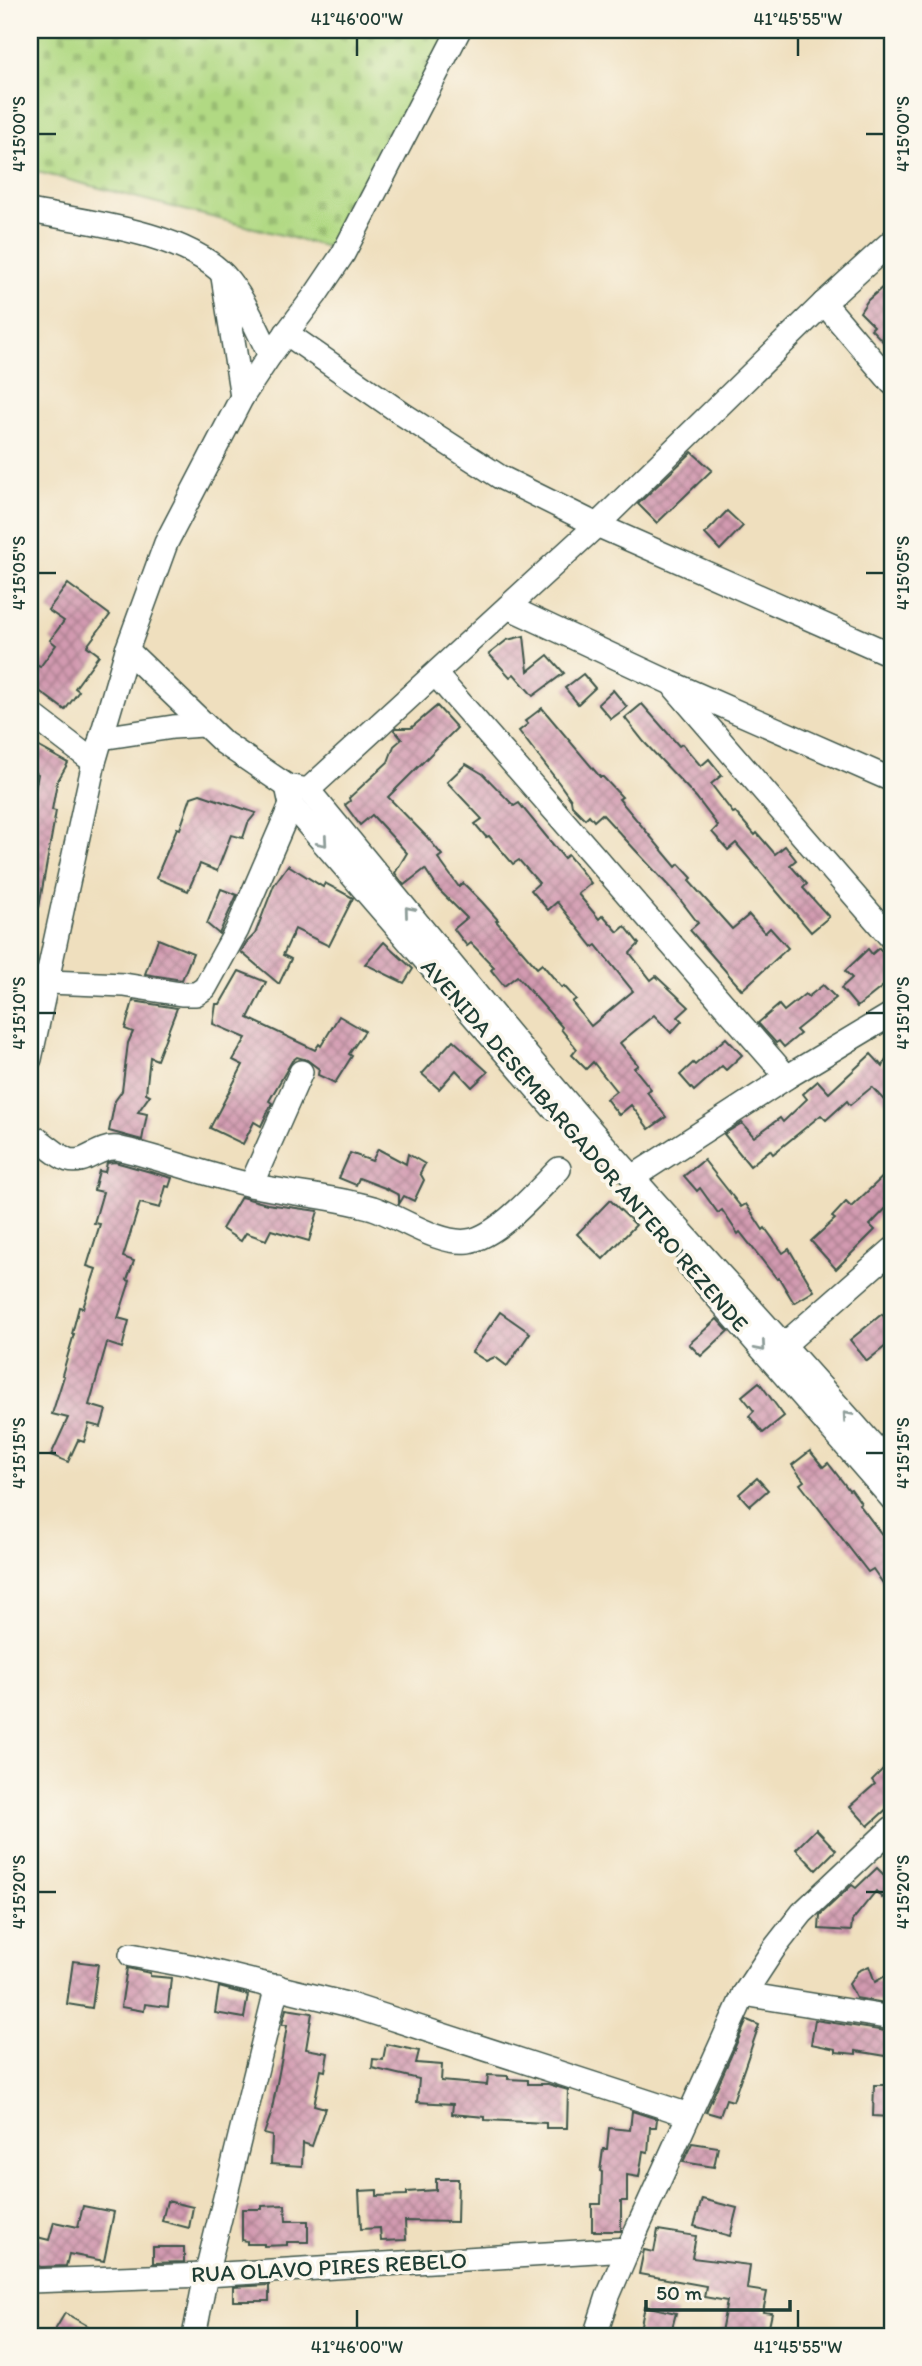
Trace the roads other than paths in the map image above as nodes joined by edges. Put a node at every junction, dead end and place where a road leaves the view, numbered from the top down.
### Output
1 (459, 30) edge
2 (30, 211) edge
3 (892, 241) edge
4 (223, 274) junction
5 (824, 303) junction
6 (286, 333) junction
7 (270, 355) junction
8 (892, 383) edge
9 (242, 397) junction
10 (597, 525) junction
11 (508, 607) junction
12 (127, 650) junction
13 (892, 655) edge
14 (436, 675) junction
15 (671, 683) junction
16 (30, 713) edge
17 (204, 725) junction
18 (101, 738) junction
19 (94, 762) junction
20 (892, 780) edge
21 (295, 794) junction
22 (892, 939) edge
23 (428, 949) junction
24 (39, 979) edge
25 (892, 1014) edge
26 (30, 1059) edge
27 (301, 1072) dead end
28 (787, 1077) junction
29 (30, 1135) edge
30 (559, 1169) dead end
31 (633, 1177) junction
32 (251, 1185) junction
33 (658, 1217) junction
34 (892, 1250) edge
35 (703, 1268) junction
36 (785, 1344) junction
37 (860, 1446) junction
38 (892, 1467) edge
39 (892, 1499) edge
40 (892, 1828) edge
41 (131, 1955) dead end
42 (277, 1986) junction
43 (744, 1994) junction
44 (892, 2018) edge
45 (689, 2115) junction
46 (628, 2249) junction
47 (206, 2275) junction
48 (30, 2281) edge
49 (194, 2336) edge
50 (595, 2336) edge

1 - 6 street
2 - 4 street
3 - 5 street
4 - 7 street
4 - 9 street
5 - 8 street
5 - 10 street
6 - 7 street
6 - 10 street
7 - 9 street
9 - 12 street
10 - 11 street
10 - 13 street
11 - 14 street
11 - 15 street
12 - 17 street, AVENIDA DESEMBARGADOR ANTERO REZENDE
12 - 18 street
14 - 21 street
14 - 28 street
15 - 20 street
15 - 22 street
16 - 19 street
17 - 18 street
17 - 21 street, AVENIDA DESEMBARGADOR ANTERO REZENDE
18 - 19 street
19 - 24 street
21 - 23 street, AVENIDA DESEMBARGADOR ANTERO REZENDE
21 - 24 street
23 - 31 street, AVENIDA DESEMBARGADOR ANTERO REZENDE
23 - 33 street, AVENIDA DESEMBARGADOR ANTERO REZENDE
24 - 26 street
25 - 28 street
27 - 32 street
28 - 31 street
29 - 32 street
30 - 32 street
31 - 33 street, AVENIDA DESEMBARGADOR ANTERO REZENDE
33 - 35 street, AVENIDA DESEMBARGADOR ANTERO REZENDE
34 - 36 street
35 - 36 street, AVENIDA DESEMBARGADOR ANTERO REZENDE
35 -> 37 street, AVENIDA DESEMBARGADOR ANTERO REZENDE
37 -> 36 street, AVENIDA DESEMBARGADOR ANTERO REZENDE
37 - 38 street, AVENIDA DESEMBARGADOR ANTERO REZENDE
37 - 39 street, AVENIDA DESEMBARGADOR ANTERO REZENDE
40 - 43 street
41 - 42 street
42 - 45 street
42 - 47 street
43 - 44 street
43 - 45 street
45 - 46 street
46 - 47 street, RUA OLAVO PIRES REBELO
46 - 50 street
47 - 48 street, RUA OLAVO PIRES REBELO
47 - 49 street

